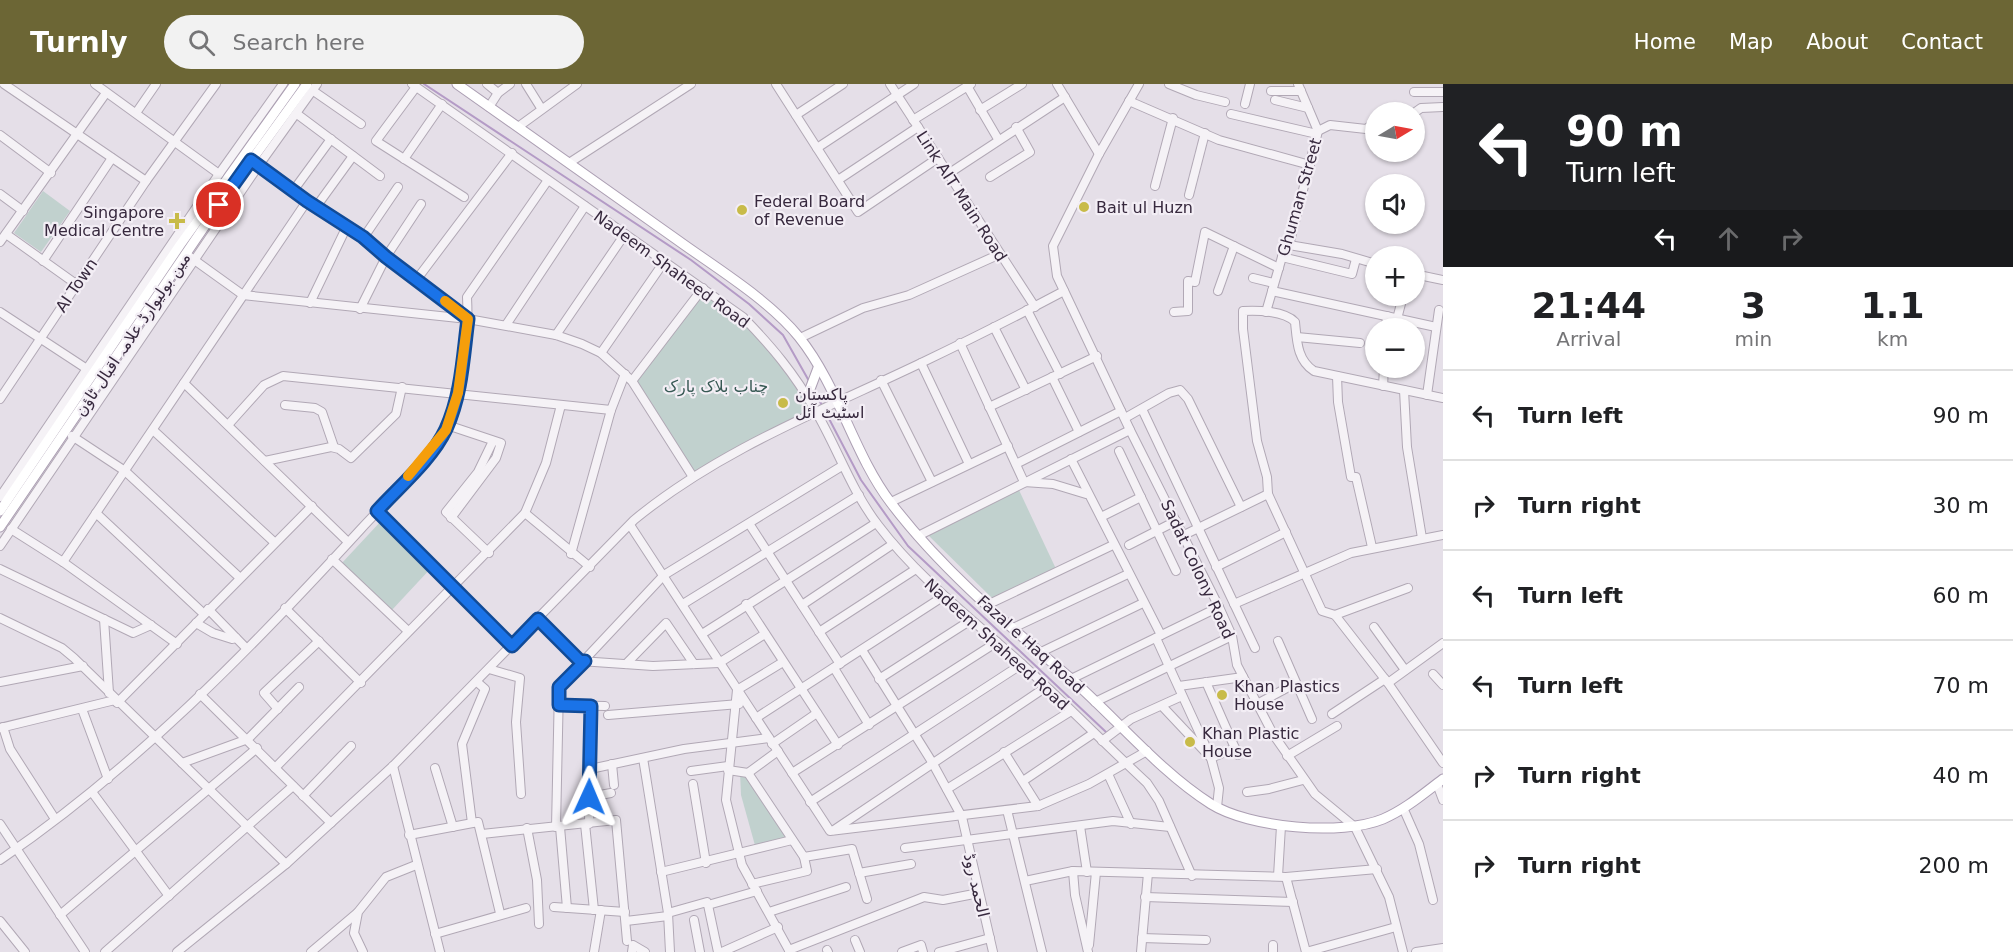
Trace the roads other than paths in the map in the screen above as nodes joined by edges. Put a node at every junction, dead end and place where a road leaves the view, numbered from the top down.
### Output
1 (95, 84) edge
2 (156, 84) edge
3 (216, 84) edge
4 (283, 84) edge
5 (295, 84) edge
6 (457, 84) edge
7 (488, 84) edge
8 (510, 84) edge
9 (526, 84) edge
10 (577, 84) edge
11 (776, 84) edge
12 (843, 84) edge
13 (890, 84) edge
14 (914, 84) edge
15 (1022, 84) edge
16 (1057, 84) edge
17 (1139, 84) edge
18 (1169, 84) edge
19 (1250, 84) edge
20 (2, 85) edge
21 (689, 85) edge
22 (969, 85) edge
23 (312, 86) edge
24 (414, 86) edge
25 (1300, 88) edge
26 (1271, 92) dead end
27 (1414, 92) dead end
28 (1443, 92) edge
29 (106, 93) junction
30 (498, 93) junction
31 (897, 94) junction
32 (1065, 97) junction
33 (1275, 100) dead end
34 (1129, 101) junction
35 (1225, 102) dead end
36 (442, 104) junction
37 (1245, 104) dead end
38 (489, 106) junction
39 (1443, 107) edge
40 (541, 108) junction
41 (1308, 108) junction
42 (1425, 108) edge
43 (980, 110) junction
44 (136, 113) junction
45 (297, 114) junction
46 (1231, 114) dead end
47 (796, 115) junction
48 (1173, 118) junction
49 (916, 123) junction
50 (361, 124) dead end
51 (518, 127) junction
52 (1016, 127) junction
53 (1365, 129) edge
54 (77, 132) junction
55 (1317, 132) junction
56 (1204, 133) junction
57 (0, 135) edge
58 (331, 139) junction
59 (998, 139) junction
60 (174, 141) junction
61 (818, 148) junction
62 (512, 153) junction
63 (1099, 153) junction
64 (353, 156) junction
65 (112, 158) junction
66 (938, 158) junction
67 (404, 159) junction
68 (255, 162) junction
69 (569, 163) junction
70 (1310, 165) junction
71 (51, 173) junction
72 (219, 174) junction
73 (948, 174) junction
74 (380, 176) dead end
75 (990, 177) dead end
76 (548, 180) junction
77 (838, 180) junction
78 (147, 181) junction
79 (1155, 186) dead end
80 (398, 188) dead end
81 (293, 191) junction
82 (0, 194) edge
83 (1189, 195) dead end
84 (464, 197) dead end
85 (307, 201) junction
86 (421, 204) dead end
87 (585, 206) junction
88 (316, 207) junction
89 (23, 212) junction
90 (346, 226) junction
91 (6, 234) junction
92 (625, 234) junction
93 (363, 237) junction
94 (0, 242) edge
95 (1288, 245) junction
96 (1234, 246) junction
97 (1000, 254) junction
98 (190, 257) junction
99 (386, 257) junction
100 (1282, 257) junction
101 (1356, 259) junction
102 (43, 261) junction
103 (1365, 261) edge
104 (664, 262) junction
105 (1279, 268) junction
106 (1425, 276) edge
107 (1253, 278) dead end
108 (417, 279) junction
109 (1443, 280) edge
110 (76, 284) junction
111 (1273, 287) junction
112 (703, 288) junction
113 (1064, 291) junction
114 (1218, 291) dead end
115 (243, 295) junction
116 (310, 303) junction
117 (360, 309) junction
118 (1031, 309) junction
119 (1438, 310) dead end
120 (1174, 312) dead end
121 (1266, 312) junction
122 (0, 313) edge
123 (1387, 316) joint
124 (1394, 318) edge
125 (468, 319) junction
126 (506, 325) junction
127 (1425, 325) edge
128 (994, 327) junction
129 (1436, 327) junction
130 (556, 335) junction
131 (1297, 337) junction
132 (41, 338) junction
133 (800, 338) junction
134 (1360, 343) dead end
135 (960, 344) junction
136 (601, 353) junction
137 (1097, 357) junction
138 (921, 363) junction
139 (818, 368) junction
140 (94, 374) junction
141 (625, 374) junction
142 (1056, 376) junction
143 (1337, 376) junction
144 (1383, 378) edge
145 (881, 380) junction
146 (632, 381) junction
147 (184, 383) junction
148 (1383, 386) junction
149 (402, 387) junction
150 (1026, 390) junction
151 (1404, 390) junction
152 (458, 393) junction
153 (1426, 395) junction
154 (808, 396) junction
155 (1443, 398) edge
156 (0, 399) edge
157 (834, 402) junction
158 (285, 405) dead end
159 (561, 405) junction
160 (989, 407) junction
161 (611, 410) junction
162 (817, 410) junction
163 (1142, 410) junction
164 (1123, 415) junction
165 (228, 425) junction
166 (447, 425) junction
167 (153, 430) junction
168 (1130, 430) junction
169 (1079, 432) junction
170 (69, 434) junction
171 (1008, 446) junction
172 (334, 447) junction
173 (1119, 451) dead end
174 (1071, 459) junction
175 (265, 461) junction
176 (969, 464) junction
177 (1016, 464) junction
178 (842, 466) junction
179 (125, 471) junction
180 (693, 477) junction
181 (932, 482) junction
182 (1024, 482) junction
183 (1086, 494) junction
184 (1268, 494) junction
185 (859, 495) junction
186 (0, 497) edge
187 (1141, 497) junction
188 (891, 502) junction
189 (312, 506) junction
190 (1241, 507) junction
191 (0, 511) edge
192 (377, 511) junction
193 (96, 513) junction
194 (525, 513) junction
195 (1101, 518) junction
196 (1176, 521) junction
197 (876, 523) junction
198 (630, 525) junction
199 (750, 525) junction
200 (0, 527) edge
201 (1198, 528) junction
202 (11, 529) junction
203 (1157, 531) junction
204 (1286, 532) junction
205 (1184, 535) junction
206 (1443, 535) edge
207 (918, 536) junction
208 (1422, 538) junction
209 (273, 543) junction
210 (348, 543) junction
211 (893, 544) junction
212 (1113, 545) junction
213 (1130, 545) dead end
214 (0, 546) edge
215 (1372, 547) junction
216 (489, 553) junction
217 (769, 553) junction
218 (571, 554) junction
219 (332, 559) junction
220 (63, 562) junction
221 (590, 567) junction
222 (1216, 567) junction
223 (0, 569) edge
224 (916, 569) junction
225 (1176, 571) dead end
226 (1304, 572) junction
227 (1128, 574) junction
228 (664, 575) junction
229 (239, 577) junction
230 (786, 581) junction
231 (452, 585) junction
232 (1408, 588) dead end
233 (944, 596) junction
234 (1143, 603) junction
235 (683, 604) junction
236 (746, 604) junction
237 (1234, 604) junction
238 (802, 605) junction
239 (987, 605) junction
240 (1219, 607) junction
241 (285, 608) junction
242 (206, 612) junction
243 (1335, 615) junction
244 (0, 618) edge
245 (104, 619) junction
246 (538, 619) junction
247 (971, 620) junction
248 (196, 623) junction
249 (151, 625) junction
250 (1374, 627) dead end
251 (1013, 628) junction
252 (408, 631) junction
253 (819, 632) junction
254 (702, 634) junction
255 (765, 634) junction
256 (1158, 636) junction
257 (1232, 636) junction
258 (236, 638) junction
259 (319, 641) junction
260 (1278, 641) dead end
261 (997, 642) junction
262 (1443, 643) edge
263 (177, 644) junction
264 (512, 646) junction
265 (246, 648) junction
266 (1255, 648) dead end
267 (862, 650) junction
268 (1039, 653) junction
269 (585, 661) junction
270 (783, 662) junction
271 (719, 663) junction
272 (626, 664) junction
273 (694, 664) junction
274 (1022, 664) junction
275 (83, 666) junction
276 (837, 666) junction
277 (1170, 666) junction
278 (489, 669) junction
279 (1405, 670) junction
280 (1433, 674) dead end
281 (1243, 677) junction
282 (879, 679) junction
283 (1071, 679) junction
284 (1386, 681) junction
285 (0, 682) edge
286 (477, 682) junction
287 (1206, 682) junction
288 (361, 683) junction
289 (1296, 683) junction
290 (1443, 685) edge
291 (1179, 686) junction
292 (299, 687) dead end
293 (1046, 687) junction
294 (801, 689) junction
295 (737, 690) junction
296 (109, 693) junction
297 (200, 694) junction
298 (1182, 696) junction
299 (116, 702) junction
300 (1095, 702) junction
301 (736, 704) junction
302 (746, 704) junction
303 (1257, 704) junction
304 (559, 705) junction
305 (591, 706) junction
306 (1162, 706) junction
307 (897, 707) junction
308 (82, 709) junction
309 (278, 709) junction
310 (1071, 711) junction
311 (817, 713) junction
312 (1332, 714) dead end
313 (756, 718) junction
314 (1312, 719) dead end
315 (869, 725) junction
316 (1121, 725) junction
317 (1337, 726) dead end
318 (2, 728) edge
319 (1094, 733) junction
320 (914, 734) junction
321 (157, 738) junction
322 (248, 739) junction
323 (771, 741) junction
324 (1102, 741) junction
325 (732, 744) junction
326 (837, 745) junction
327 (351, 746) dead end
328 (257, 748) junction
329 (1147, 751) junction
330 (778, 752) junction
331 (1004, 752) junction
332 (1287, 756) junction
333 (643, 758) junction
334 (1211, 758) junction
335 (932, 762) junction
336 (1125, 762) junction
337 (182, 763) junction
338 (1443, 763) edge
339 (612, 764) junction
340 (393, 766) junction
341 (275, 768) junction
342 (435, 768) dead end
343 (728, 768) junction
344 (590, 769) junction
345 (691, 771) dead end
346 (748, 773) junction
347 (792, 773) junction
348 (1108, 774) junction
349 (108, 779) junction
350 (1303, 780) junction
351 (1023, 781) junction
352 (1440, 782) edge
353 (693, 784) dead end
354 (293, 786) junction
355 (209, 789) junction
356 (947, 789) junction
357 (92, 792) junction
358 (1247, 792) dead end
359 (521, 794) dead end
360 (303, 796) junction
361 (589, 797) junction
362 (1443, 800) edge
363 (810, 802) junction
364 (1038, 806) junction
365 (1217, 807) junction
366 (1007, 810) junction
367 (1404, 810) junction
368 (962, 817) junction
369 (56, 819) junction
370 (331, 823) junction
371 (0, 824) edge
372 (472, 824) junction
373 (587, 824) junction
374 (1131, 824) junction
375 (247, 826) junction
376 (1080, 826) junction
377 (1281, 826) junction
378 (453, 827) junction
379 (558, 827) junction
380 (1170, 827) junction
381 (1355, 827) junction
382 (527, 828) junction
383 (833, 831) junction
384 (482, 834) junction
385 (409, 835) junction
386 (1014, 836) junction
387 (792, 840) junction
388 (967, 842) junction
389 (905, 848) dead end
390 (16, 849) junction
391 (136, 851) junction
392 (739, 854) junction
393 (804, 857) junction
394 (0, 860) edge
395 (706, 863) junction
396 (286, 864) junction
397 (911, 864) dead end
398 (416, 865) junction
399 (1377, 869) junction
400 (661, 872) junction
401 (1073, 872) junction
402 (1087, 872) junction
403 (1096, 872) junction
404 (859, 873) junction
405 (1148, 873) junction
406 (1192, 876) junction
407 (1282, 877) junction
408 (1025, 881) junction
409 (846, 886) dead end
410 (755, 887) junction
411 (979, 893) junction
412 (169, 896) junction
413 (1145, 897) junction
414 (867, 899) dead end
415 (1433, 900) dead end
416 (1293, 902) junction
417 (708, 905) junction
418 (554, 907) dead end
419 (526, 908) dead end
420 (567, 908) junction
421 (597, 910) junction
422 (358, 912) junction
423 (769, 912) junction
424 (500, 913) junction
425 (60, 915) junction
426 (668, 915) junction
427 (625, 916) junction
428 (694, 920) dead end
429 (0, 921) edge
430 (539, 924) dead end
431 (778, 927) junction
432 (1396, 927) junction
433 (435, 933) junction
434 (990, 938) junction
435 (1142, 938) junction
436 (855, 940) dead end
437 (1206, 940) dead end
438 (627, 941) dead end
439 (1443, 948) edge
440 (734, 950) edge
441 (789, 951) edge
442 (25, 952) edge
443 (85, 952) edge
444 (105, 952) edge
445 (177, 952) edge
446 (312, 952) edge
447 (363, 952) edge
448 (440, 952) edge
449 (594, 952) edge
450 (632, 952) edge
451 (645, 952) edge
452 (670, 952) edge
453 (700, 952) edge
454 (718, 952) edge
455 (722, 952) edge
456 (860, 952) edge
457 (902, 952) edge
458 (924, 952) edge
459 (939, 952) edge
460 (993, 952) edge
461 (1042, 952) edge
462 (1088, 952) edge
463 (1141, 952) edge
464 (1403, 952) edge
465 (1416, 952) edge

1 - 29 street
2 - 44 street
3 - 60 street, AI Town
4 - 72 street
5 - 140 main road, مین بولیوارڈ علامہ اقبال ٹاؤن
6 - 38 main road, Nadeem Shaheed Road
7 - 30 street
8 - 30 street
9 - 40 street
10 - 40 street
11 - 47 street
12 - 47 street
13 - 31 street, Link AIT Main Road
14 - 31 street
15 - 43 street
16 - 32 street
17 - 34 street, Sadat Colony Road
18 - 35 street
19 - 37 street
20 - 54 street
21 - 69 street
22 - 43 street
22 - 49 street
23 - 45 street
23 - 50 street
23 - 68 main road, مین بولیوارڈ علامہ اقبال ٹاؤن
24 - 36 street, Nadeem Shaheed Road
24 - 67 street
25 - 26 street
25 - 41 street, Ghuman Street
27 - 28 street
29 - 44 street
29 - 54 street
30 - 38 street
31 - 49 street, Link AIT Main Road
31 - 61 street
32 - 52 street
32 - 63 street
33 - 41 street
34 - 48 street
34 - 63 street, Sadat Colony Road
36 - 62 street, Nadeem Shaheed Road
36 - 67 street
38 - 51 main road, Nadeem Shaheed Road
39 - 42 street
40 - 51 street
41 - 55 street, Ghuman Street
43 - 59 street
44 - 60 street
45 - 58 street
45 - 68 street
46 - 55 street
47 - 61 street
48 - 56 street
48 - 79 street
49 - 66 street, Link AIT Main Road
49 - 77 street
51 - 69 main road, Nadeem Shaheed Road
52 - 59 street
52 - 75 street
53 - 55 street
54 - 65 street
54 - 71 street
55 - 70 street, Ghuman Street
56 - 70 street
56 - 83 street
57 - 71 street
58 - 64 street
58 - 81 street
59 - 73 street
60 - 72 street
60 - 78 street, AI Town
61 - 77 street
62 - 76 street, Nadeem Shaheed Road
62 - 108 street
63 - 113 street, Sadat Colony Road
64 - 74 street
64 - 88 street
65 - 78 street
65 - 102 street
66 - 73 street, Link AIT Main Road
66 - 77 street
67 - 84 street
68 - 81 street
68 - 98 main road, مین بولیوارڈ علامہ اقبال ٹاؤن
69 - 133 main road, Nadeem Shaheed Road
70 - 95 street, Ghuman Street
71 - 89 street
72 - 140 street
73 - 97 street, Link AIT Main Road
76 - 87 street, Nadeem Shaheed Road
76 - 125 street
78 - 110 street, AI Town
80 - 93 street
81 - 85 street
82 - 89 street
85 - 88 street
85 - 115 street
86 - 99 street
87 - 92 street, Nadeem Shaheed Road
87 - 126 street
88 - 90 street
89 - 91 street
90 - 93 street
90 - 116 street
91 - 94 street
91 - 102 street
92 - 104 street, Nadeem Shaheed Road
92 - 130 street
93 - 99 street
95 - 100 street, Ghuman Street
95 - 101 street
96 - 105 street
96 - 114 street
96 - 120 street
97 - 118 street, Link AIT Main Road
97 - 133 street
98 - 115 street
98 - 140 main road, مین بولیوارڈ علامہ اقبال ٹاؤن
98 - 170 street
99 - 108 street
99 - 117 street
100 - 101 street
100 - 105 street, Ghuman Street
101 - 103 street
102 - 110 street
104 - 112 street, Nadeem Shaheed Road
104 - 136 street
105 - 111 street, Ghuman Street
106 - 109 street
107 - 111 street
108 - 125 street
110 - 132 street, AI Town
111 - 121 street, Ghuman Street
111 - 123 street
112 - 146 street
112 - 154 street, Nadeem Shaheed Road
113 - 118 street
113 - 137 street, Sadat Colony Road
115 - 116 street
115 - 147 street
116 - 117 street
117 - 125 street
118 - 128 street
118 - 142 street, Link AIT Main Road
119 - 129 street
121 - 131 street
121 - 184 street
122 - 132 street
123 - 124 street
125 - 126 street
125 - 152 street
126 - 130 street
127 - 129 street
128 - 135 street
128 - 150 street
129 - 153 street
130 - 136 street
131 - 134 street
131 - 143 street
132 - 140 street
132 - 156 street, AI Town
133 - 139 main road, Fazal e Haq Road
135 - 138 street
135 - 160 street
136 - 141 street
137 - 142 street
137 - 164 street, Sadat Colony Road
138 - 145 street
138 - 176 street
139 - 154 main road
139 - 157 main road, Fazal e Haq Road
140 - 170 main road, مین بولیوارڈ علامہ اقبال ٹاؤن
140 - 186 street
140 - 191 main road, مین بولیوارڈ علامہ اقبال ٹاؤن
141 - 146 street
141 - 161 street
142 - 150 street
142 - 169 street, Link AIT Main Road
143 - 148 street
143 - 215 street
144 - 148 street
145 - 157 street
145 - 181 street
146 - 180 street
147 - 165 street
147 - 167 street
148 - 151 street
149 - 152 street
149 - 165 street
149 - 172 street
150 - 160 street
151 - 153 street
151 - 208 street
152 - 159 street
152 - 166 street
153 - 155 street
154 - 162 street, Nadeem Shaheed Road
157 - 162 street
157 - 188 main road, Fazal e Haq Road
158 - 172 street
159 - 161 street
159 - 194 street
160 - 171 street
161 - 218 street
162 - 178 street, Nadeem Shaheed Road
162 - 180 street
163 - 164 street
163 - 190 street
163 - 201 street
164 - 168 street, Sadat Colony Road
164 - 169 street
165 - 175 street
166 - 192 street
166 - 216 street
167 - 179 street
167 - 209 street
168 - 174 street
168 - 196 street, Sadat Colony Road
169 - 177 street
170 - 179 street
170 - 200 main road, مین بولیوارڈ علامہ اقبال ٹاؤن
170 - 202 street
171 - 176 street
171 - 177 street
172 - 175 street
173 - 187 street
174 - 182 street
174 - 183 street
175 - 189 street
176 - 181 street
177 - 182 street
178 - 185 street, Nadeem Shaheed Road
178 - 199 street
179 - 193 street
179 - 229 street
180 - 198 street
181 - 188 street
182 - 183 street
182 - 207 street
183 - 195 street
184 - 190 street
184 - 204 street
185 - 197 street, Nadeem Shaheed Road
185 - 217 street
187 - 195 street
187 - 203 street
188 - 207 main road, Fazal e Haq Road
189 - 209 street
189 - 210 street
190 - 201 street
192 - 210 street
192 - 231 street
193 - 220 street
193 - 242 street
194 - 216 street
194 - 218 street
195 - 212 street
196 - 203 street
196 - 205 street, Sadat Colony Road
197 - 211 street, Nadeem Shaheed Road
197 - 230 street
198 - 221 street
198 - 228 street
199 - 217 street
199 - 228 street
201 - 205 street
201 - 222 street
202 - 214 street
202 - 220 street
203 - 213 street
203 - 225 street
204 - 222 street
204 - 226 street
205 - 240 street, Sadat Colony Road
206 - 208 street
207 - 239 main road, Fazal e Haq Road
208 - 215 street
209 - 229 street
210 - 219 street
211 - 224 street, Nadeem Shaheed Road
211 - 238 street
212 - 227 street
212 - 239 street
215 - 226 street
216 - 231 street
217 - 230 street
217 - 235 street
218 - 221 street
219 - 241 street
219 - 252 street
220 - 249 street
221 - 246 street
222 - 237 street
223 - 245 street
224 - 233 street, Nadeem Shaheed Road
224 - 253 street
226 - 237 street
226 - 243 street
227 - 234 street
227 - 251 street
228 - 235 street
228 - 269 street
229 - 242 street
230 - 236 street
230 - 238 street
231 - 252 street
231 - 264 street
232 - 243 street
233 - 247 street, Nadeem Shaheed Road
233 - 267 street
234 - 256 street
234 - 268 street
235 - 254 street
236 - 254 street
236 - 255 street
237 - 266 street
238 - 253 street
239 - 251 main road, Fazal e Haq Road
240 - 256 street
240 - 257 street, Sadat Colony Road
241 - 259 street
241 - 265 street
242 - 248 street
242 - 258 street
243 - 284 street
244 - 275 street
245 - 249 street
245 - 296 street
246 - 264 street
246 - 269 street
247 - 261 street, Nadeem Shaheed Road
247 - 282 street
248 - 258 street
248 - 263 street
249 - 263 street
250 - 279 street
251 - 268 main road, Fazal e Haq Road
252 - 288 street
253 - 276 street
254 - 271 street
255 - 270 street
255 - 271 street
256 - 277 street
256 - 283 street
257 - 277 street
257 - 281 street, Sadat Colony Road
258 - 265 street
259 - 288 street
259 - 309 street
260 - 289 street
261 - 274 street, Nadeem Shaheed Road
261 - 307 street
262 - 279 street
263 - 299 street
264 - 278 street
265 - 297 street
267 - 276 street
267 - 282 street, الحمد روڈ
268 - 283 main road, Fazal e Haq Road
269 - 272 street
269 - 304 street
270 - 294 street
270 - 295 street
271 - 273 street
271 - 295 street
272 - 273 street
272 - 273 street
274 - 293 street, Nadeem Shaheed Road
274 - 320 street
275 - 285 street
275 - 296 street
276 - 294 street
276 - 315 street
277 - 291 street
277 - 300 street
278 - 286 street
278 - 359 street
279 - 284 street
280 - 290 street
281 - 287 street
281 - 303 street, Sadat Colony Road
282 - 307 street, الحمد روڈ
283 - 300 main road, Fazal e Haq Road
284 - 312 street
284 - 338 street
286 - 340 street
286 - 372 street
287 - 291 street
287 - 334 street
288 - 341 street
289 - 303 street
289 - 314 street
291 - 298 street
292 - 309 street
293 - 310 street, Nadeem Shaheed Road
293 - 335 street
294 - 311 street
294 - 313 street
295 - 301 street
295 - 302 street
296 - 299 street
297 - 321 street
297 - 322 street
298 - 306 street
298 - 334 street
299 - 308 street
299 - 321 street
300 - 316 main road, Fazal e Haq Road
301 - 302 street
301 - 305 street
301 - 325 street
302 - 313 street
303 - 332 street, Sadat Colony Road
304 - 305 street
304 - 379 street
305 - 344 street
306 - 316 street
306 - 334 street
307 - 315 street
307 - 320 street, الحمد روڈ
308 - 318 street
308 - 349 street
309 - 322 street
310 - 319 street, Nadeem Shaheed Road
310 - 331 street
311 - 323 street
311 - 326 street
313 - 323 street
315 - 326 street
316 - 324 street
316 - 329 main road, Fazal e Haq Road
317 - 332 street
318 - 369 street
319 - 324 street, Nadeem Shaheed Road
319 - 351 street
320 - 335 street, الحمد روڈ
320 - 363 street
321 - 337 street
321 - 349 street
322 - 328 street
322 - 337 street
323 - 325 street
323 - 330 street
324 - 336 street, Nadeem Shaheed Road
325 - 333 street
325 - 343 street
326 - 347 street
327 - 360 street
328 - 341 street
328 - 355 street
329 - 336 street
329 - 365 main road, Fazal e Haq Road
330 - 346 street
330 - 347 street
331 - 351 street
331 - 356 street
332 - 350 street, Sadat Colony Road
333 - 339 street
333 - 400 street
334 - 365 street
335 - 356 street, الحمد روڈ
335 - 383 street
336 - 348 street
336 - 380 street, Nadeem Shaheed Road
337 - 355 street
339 - 344 street
339 - 361 street
340 - 370 street
340 - 385 street
341 - 354 street
342 - 378 street
343 - 345 street
343 - 346 street
343 - 392 street
344 - 361 street
346 - 387 street
347 - 363 street
348 - 364 street
348 - 374 street
349 - 357 street
350 - 358 street
350 - 381 street, Sadat Colony Road
351 - 364 street
352 - 362 street
352 - 367 main road
353 - 395 street
354 - 360 street
354 - 375 street
355 - 375 street
355 - 391 street
356 - 368 street, الحمد روڈ
357 - 369 street
357 - 391 street
360 - 370 street
361 - 373 street
363 - 383 street
364 - 366 street
365 - 377 main road, Fazal e Haq Road
366 - 368 street
366 - 386 street
367 - 381 main road
367 - 415 street
368 - 383 street
368 - 388 street, الحمد روڈ
369 - 390 street
370 - 396 street
371 - 390 street
372 - 378 street
372 - 384 street
373 - 379 street
373 - 421 street
373 - 427 street
374 - 376 street
374 - 380 street
375 - 396 street
375 - 412 street
376 - 386 street
376 - 402 street
377 - 381 main road, Fazal e Haq Road
377 - 407 street
378 - 385 street
379 - 382 street
379 - 420 street
380 - 406 street, Nadeem Shaheed Road
381 - 399 street
382 - 384 street
382 - 430 street
384 - 424 street
385 - 398 street
386 - 388 street
386 - 408 street
387 - 392 street
387 - 393 street
388 - 389 street
388 - 411 street, الحمد روڈ
390 - 394 street
390 - 425 street
391 - 412 street
391 - 425 street
392 - 395 street
392 - 410 street
393 - 404 street
393 - 410 street
395 - 400 street
396 - 445 street
397 - 404 street
398 - 422 street
398 - 433 street
399 - 407 street
399 - 432 street
400 - 426 street
401 - 402 street
401 - 408 street
401 - 462 street
402 - 403 street
403 - 405 street
403 - 462 street
404 - 414 street
405 - 406 street
405 - 413 street
406 - 407 street
407 - 416 street
408 - 461 street
409 - 423 street
410 - 417 street
410 - 423 street
411 - 434 street, الحمد روڈ
411 - 441 street
412 - 444 street
413 - 416 street
413 - 435 street
416 - 432 street
417 - 426 street
417 - 454 street
418 - 420 street
419 - 424 street
420 - 421 street
421 - 427 street
421 - 449 street
422 - 446 street
422 - 447 street
423 - 431 street
424 - 433 street
425 - 443 street
426 - 427 street
426 - 452 street
427 - 438 street
428 - 453 street
429 - 442 street
431 - 440 street
431 - 441 street
432 - 464 street
433 - 448 street
434 - 459 street
434 - 460 street, الحمد روڈ
435 - 437 street
435 - 463 street
436 - 456 street
439 - 465 street
440 - 455 street
450 - 451 street
457 - 458 street

